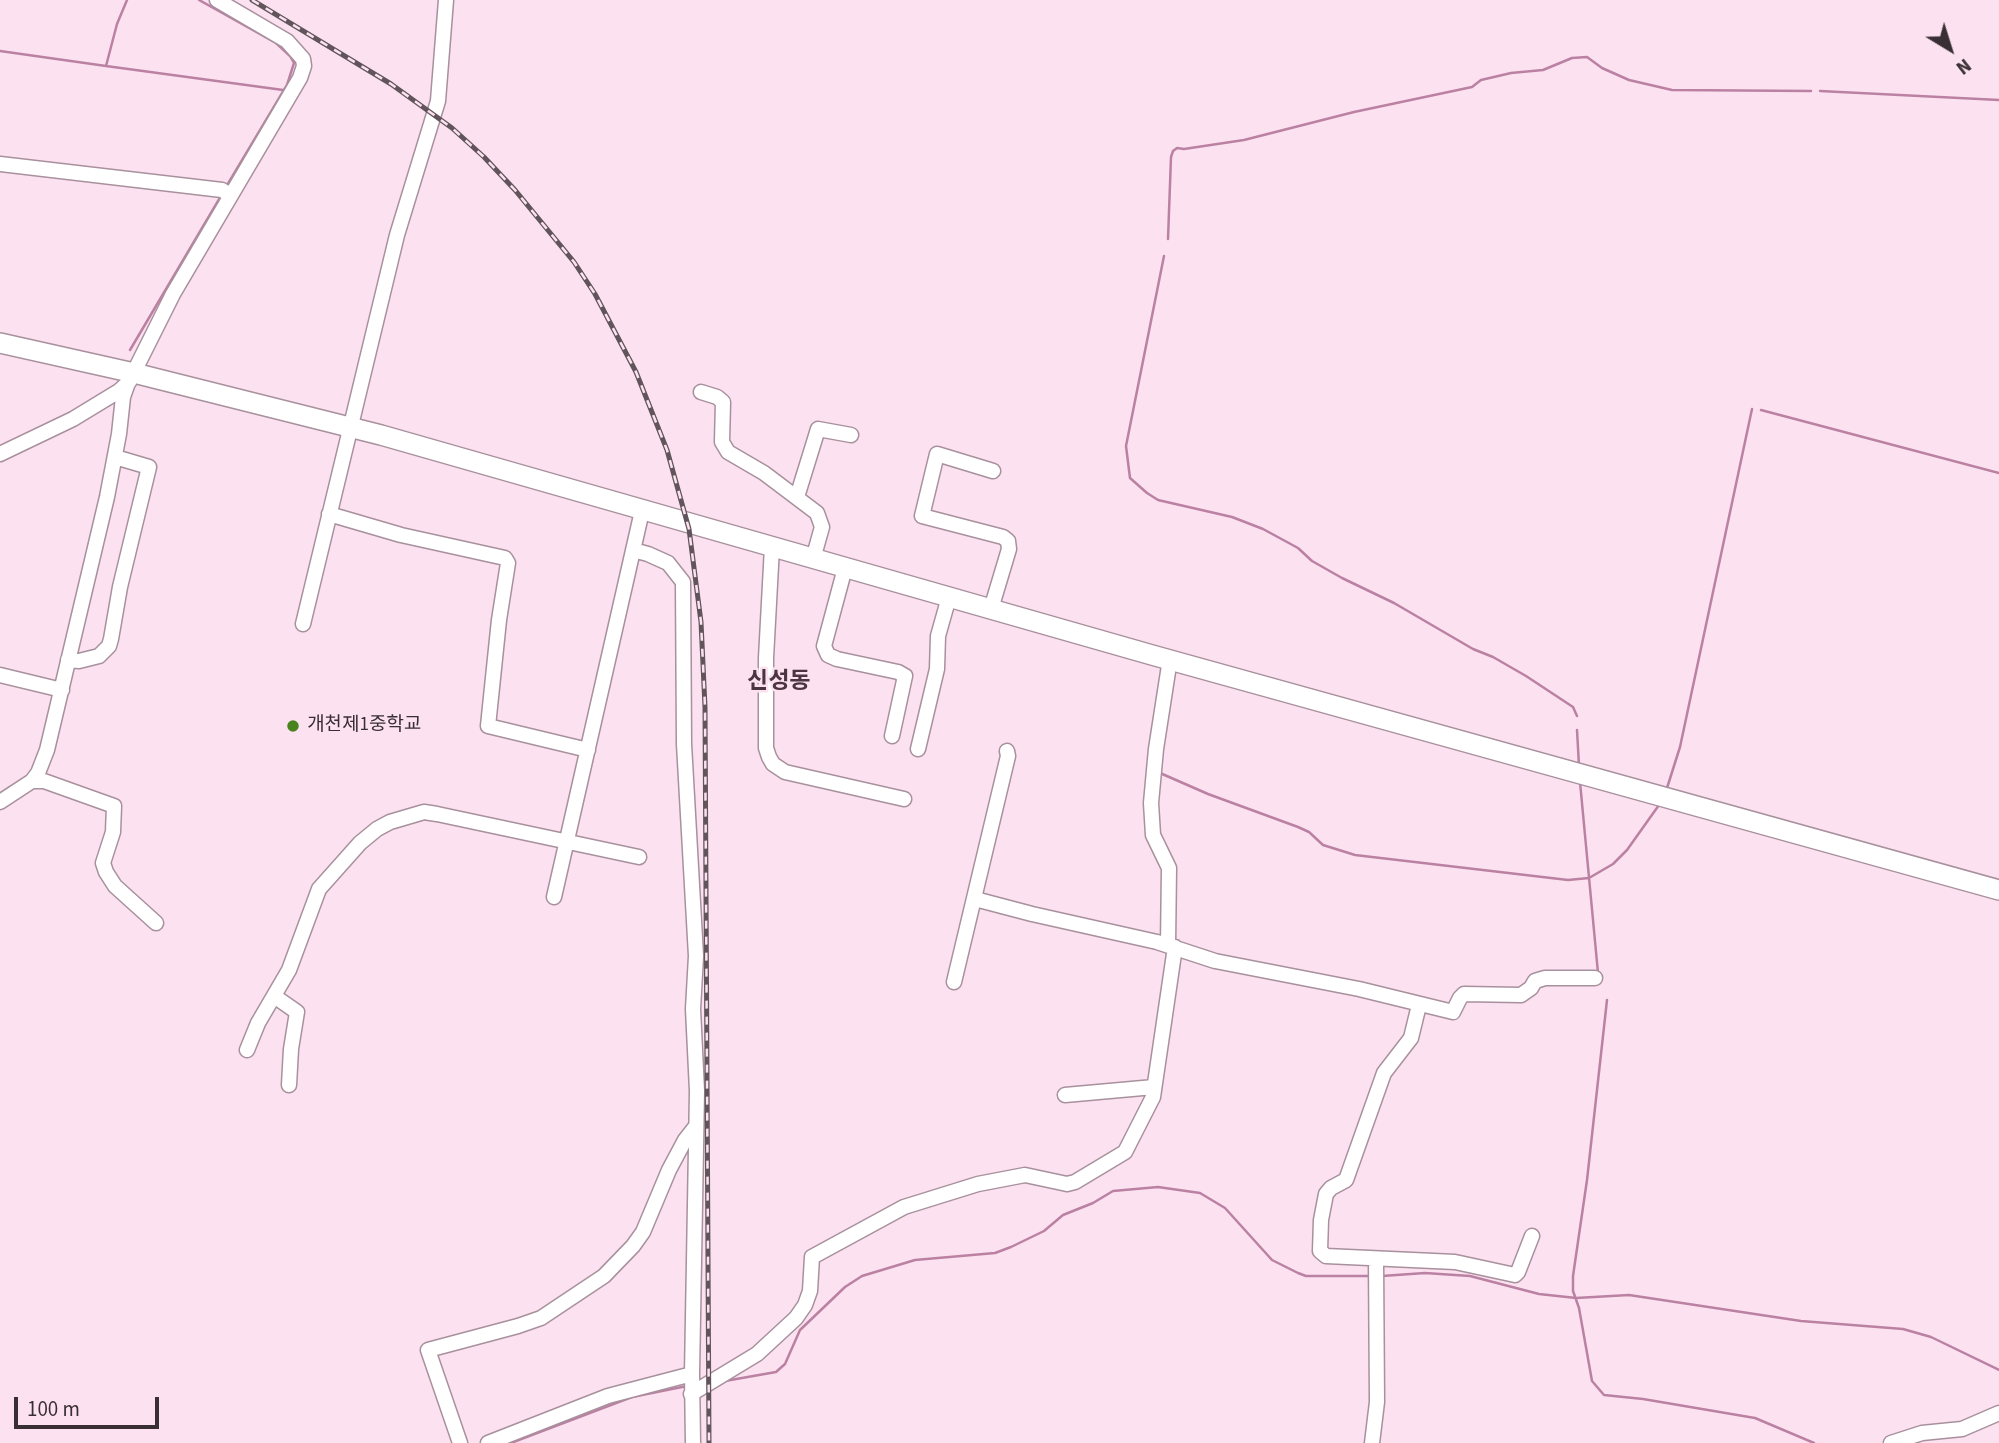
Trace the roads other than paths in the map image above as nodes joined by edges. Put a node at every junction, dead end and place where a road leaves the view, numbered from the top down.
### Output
1 (216, 0) edge
2 (446, 0) edge
3 (0, 164) edge
4 (226, 192) junction
5 (0, 343) edge
6 (131, 377) junction
7 (701, 392) dead end
8 (350, 427) junction
9 (851, 435) dead end
10 (0, 454) edge
11 (115, 457) junction
12 (993, 471) dead end
13 (797, 496) junction
14 (642, 510) junction
15 (329, 514) junction
16 (772, 547) junction
17 (633, 550) junction
18 (813, 559) junction
19 (845, 568) junction
20 (949, 597) junction
21 (992, 609) junction
22 (303, 624) dead end
23 (1170, 659) junction
24 (68, 660) junction
25 (0, 675) edge
26 (62, 690) junction
27 (892, 736) dead end
28 (918, 749) dead end
29 (589, 750) junction
30 (1007, 751) dead end
31 (32, 781) junction
32 (904, 799) dead end
33 (0, 802) edge
34 (568, 842) junction
35 (639, 857) dead end
36 (1999, 890) edge
37 (554, 897) dead end
38 (975, 899) junction
39 (156, 923) dead end
40 (1172, 946) junction
41 (1595, 978) dead end
42 (954, 982) dead end
43 (274, 996) junction
44 (1419, 1005) junction
45 (247, 1050) dead end
46 (289, 1085) dead end
47 (1154, 1087) junction
48 (1065, 1095) dead end
49 (696, 1126) junction
50 (1532, 1236) dead end
51 (1376, 1260) junction
52 (691, 1374) junction
53 (691, 1394) junction
54 (1999, 1413) edge
55 (460, 1443) edge
56 (488, 1443) edge
57 (693, 1443) edge
58 (1371, 1443) edge
59 (1891, 1443) edge

1 - 4 street
2 - 8 street
3 - 4 street
4 - 6 street
5 - 6 main road
6 - 8 main road
6 - 10 street
6 - 11 street
7 - 13 street
8 - 14 main road
8 - 15 street
9 - 13 street
11 - 24 street
11 - 24 street
12 - 21 street
13 - 18 street
14 - 16 main road
14 - 17 street
15 - 22 street
15 - 29 street
16 - 18 main road
16 - 32 street
17 - 29 street
17 - 49 street
18 - 19 main road
19 - 20 main road
19 - 27 street
20 - 21 main road
20 - 28 street
21 - 23 main road
23 - 36 main road
23 - 40 street
24 - 26 street
25 - 26 street
26 - 31 street
29 - 34 street
30 - 38 street
31 - 33 street
31 - 39 street
34 - 35 street
34 - 37 street
34 - 43 street
38 - 40 street
38 - 42 street
40 - 44 street
40 - 47 street
41 - 44 street
43 - 45 street
43 - 46 street
44 - 51 street
47 - 48 street
47 - 53 street
49 - 52 street
49 - 55 street
50 - 51 street
51 - 58 street
52 - 53 street
52 - 56 street
53 - 57 street
54 - 59 street

